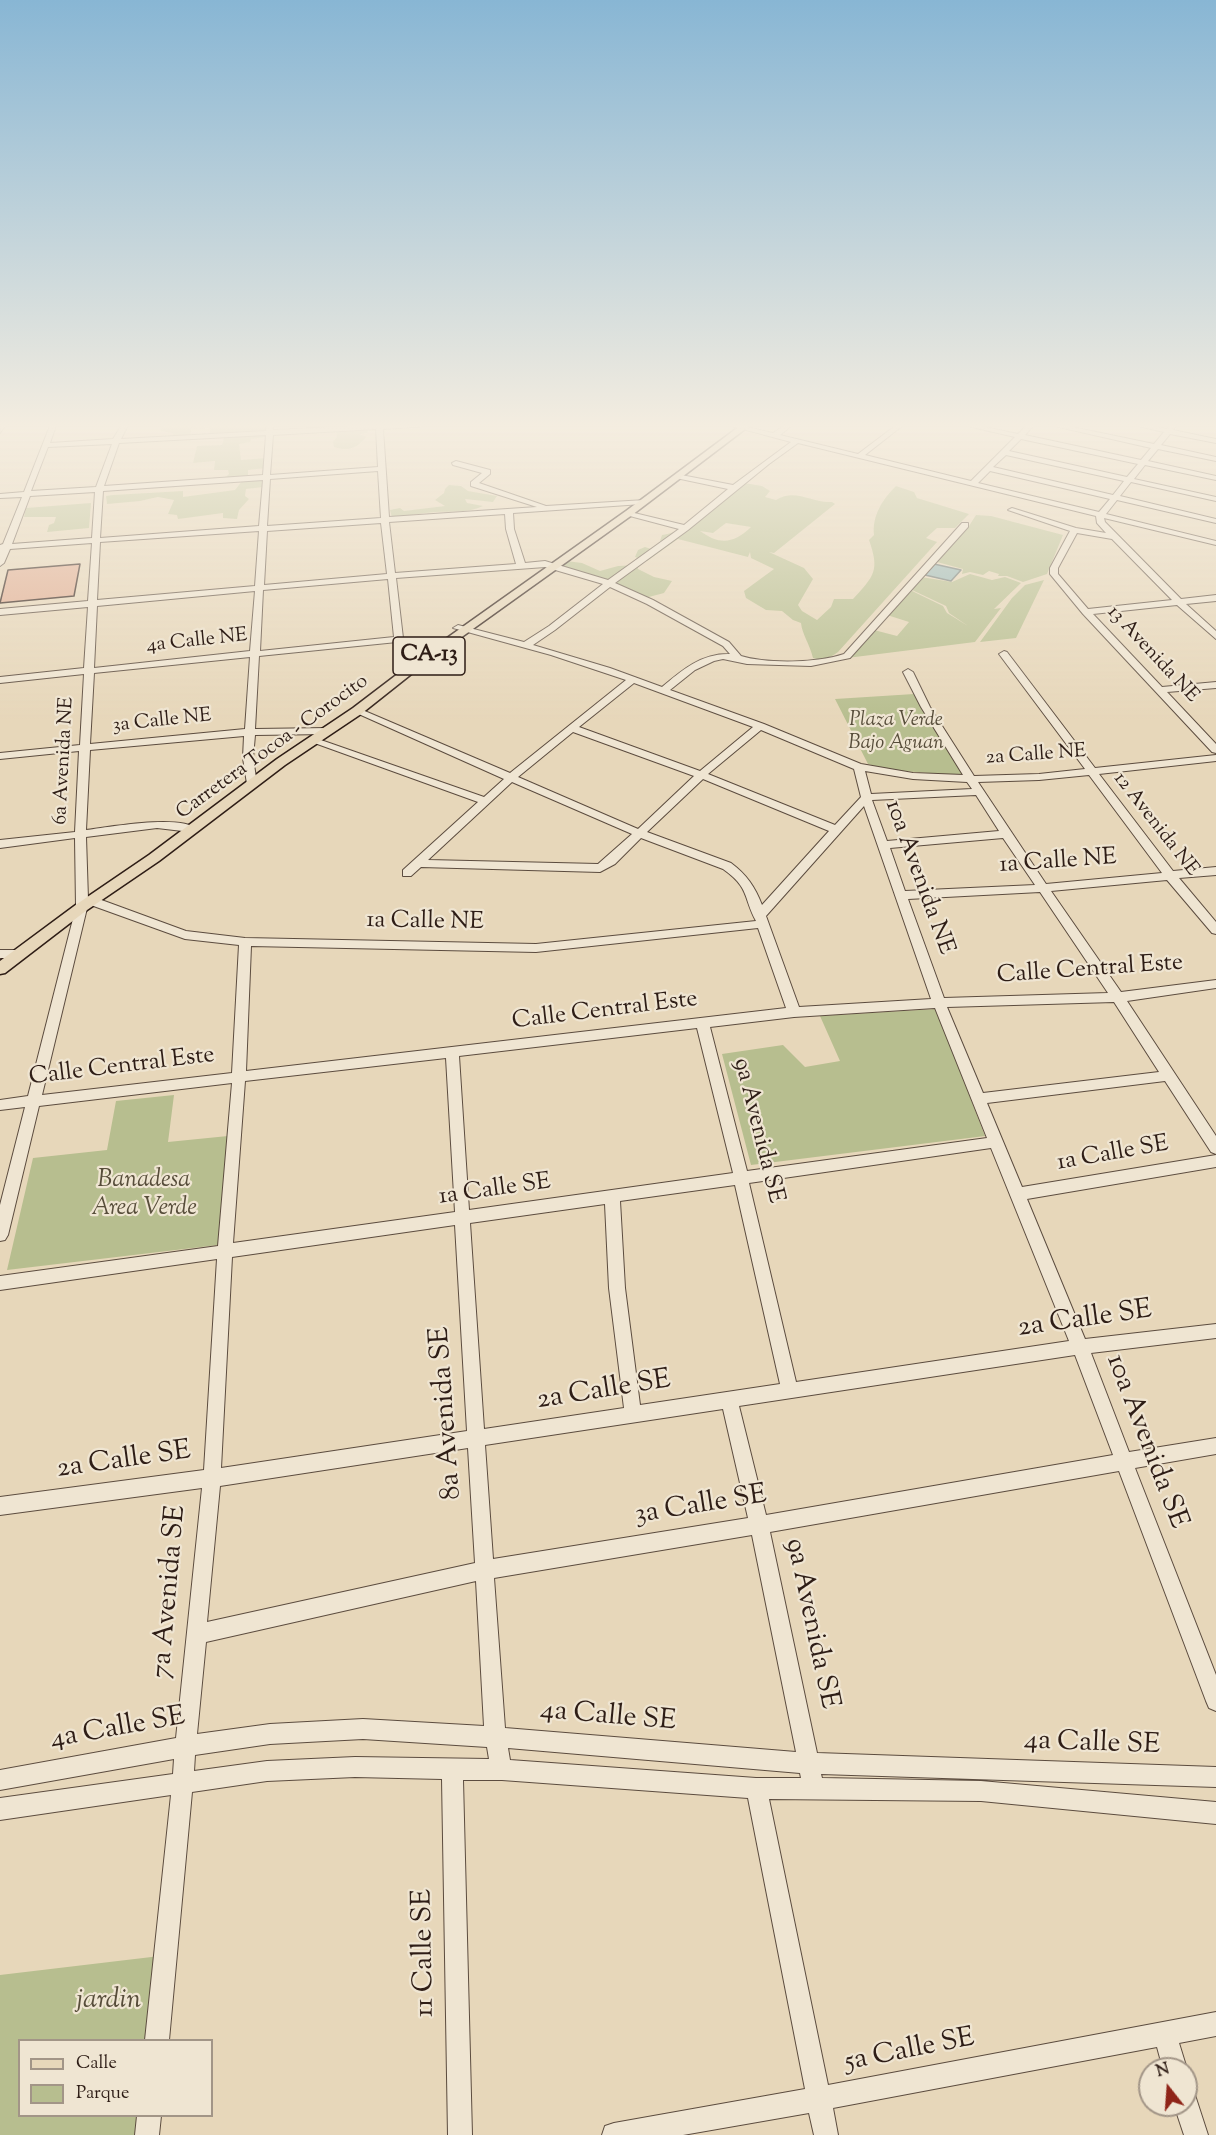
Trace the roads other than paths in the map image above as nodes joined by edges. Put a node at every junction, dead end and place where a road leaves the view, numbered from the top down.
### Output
1 (14, 523) edge
2 (97, 523) edge
3 (264, 523) edge
4 (345, 523) edge
5 (385, 523) edge
6 (510, 523) edge
7 (607, 523) edge
8 (669, 523) edge
9 (692, 523) edge
10 (1052, 523) edge
11 (1097, 523) edge
12 (1104, 523) edge
13 (1118, 523) edge
14 (965, 525) dead end
15 (264, 528) junction
16 (685, 528) junction
17 (1075, 530) junction
18 (1085, 532) junction
19 (1116, 537) junction
20 (96, 540) junction
21 (1216, 543) edge
22 (3, 547) edge
23 (0, 563) edge
24 (521, 565) junction
25 (549, 565) junction
26 (392, 576) junction
27 (609, 583) junction
28 (260, 588) junction
29 (1216, 598) edge
30 (1179, 602) junction
31 (92, 603) junction
32 (0, 612) edge
33 (1086, 612) junction
34 (462, 629) junction
35 (1216, 636) edge
36 (399, 639) junction
37 (526, 645) junction
38 (254, 654) junction
39 (1004, 654) dead end
40 (422, 656) junction
41 (737, 657) junction
42 (88, 671) junction
43 (908, 672) dead end
44 (633, 679) junction
45 (0, 680) edge
46 (1216, 685) edge
47 (664, 690) junction
48 (1160, 690) junction
49 (357, 711) junction
50 (760, 726) junction
51 (574, 729) junction
52 (250, 732) junction
53 (314, 736) junction
54 (85, 748) junction
55 (1216, 750) edge
56 (0, 756) edge
57 (1216, 758) edge
58 (859, 767) junction
59 (1091, 771) junction
60 (701, 776) junction
61 (512, 777) junction
62 (970, 779) junction
63 (251, 780) junction
64 (979, 792) junction
65 (866, 797) junction
66 (485, 801) junction
67 (187, 828) junction
68 (837, 830) junction
69 (640, 834) junction
70 (1006, 834) junction
71 (80, 835) junction
72 (0, 844) edge
73 (885, 845) junction
74 (418, 863) junction
75 (1216, 871) edge
76 (407, 873) dead end
77 (1171, 877) junction
78 (1042, 888) junction
79 (902, 895) junction
80 (85, 903) junction
81 (761, 920) junction
82 (1216, 930) edge
83 (245, 942) junction
84 (8, 955) edge
85 (0, 969) edge
86 (1216, 984) edge
87 (1119, 997) junction
88 (939, 1002) junction
89 (794, 1012) junction
90 (703, 1024) junction
91 (452, 1053) junction
92 (1167, 1076) junction
93 (239, 1077) junction
94 (979, 1099) junction
95 (33, 1101) junction
96 (0, 1105) edge
97 (996, 1142) junction
98 (1216, 1148) edge
99 (1216, 1161) edge
100 (741, 1179) junction
101 (1018, 1194) junction
102 (612, 1197) junction
103 (462, 1219) junction
104 (0, 1235) edge
105 (225, 1251) junction
106 (0, 1282) edge
107 (1216, 1331) edge
108 (1080, 1347) junction
109 (790, 1391) junction
110 (729, 1400) junction
111 (633, 1415) junction
112 (476, 1438) junction
113 (1216, 1446) edge
114 (1125, 1463) junction
115 (212, 1478) junction
116 (0, 1506) edge
117 (759, 1525) junction
118 (485, 1570) junction
119 (197, 1634) junction
120 (1216, 1701) edge
121 (495, 1737) junction
122 (187, 1746) junction
123 (809, 1763) junction
124 (452, 1770) junction
125 (502, 1770) junction
126 (1216, 1778) edge
127 (0, 1780) edge
128 (184, 1782) junction
129 (756, 1788) junction
130 (814, 1790) junction
131 (0, 1809) edge
132 (1216, 1813) edge
133 (1216, 2024) edge
134 (1164, 2033) junction
135 (157, 2039) edge
136 (1171, 2057) edge
137 (819, 2099) junction
138 (149, 2117) edge
139 (1190, 2117) edge
140 (147, 2135) edge
141 (460, 2135) edge
142 (614, 2135) edge
143 (826, 2135) edge
144 (1196, 2135) edge

1 - 22 street
2 - 20 street, 6a Avenida NE
3 - 15 street
4 - 15 street
5 - 26 street
6 - 24 street
7 - 25 main road, Carretera Tocoa - Corocito / CA-13
8 - 16 street
9 - 16 street
10 - 17 street
11 - 18 street
12 - 19 street
13 - 21 street
14 - 41 street
15 - 20 street
15 - 28 street
16 - 27 street
17 - 18 street
17 - 33 street, 13 Avenida NE
18 - 19 street
19 - 30 street
20 - 22 street
20 - 31 street, 6a Avenida NE
22 - 23 street
24 - 25 street
24 - 26 street
25 - 27 street
25 - 34 main road, Carretera Tocoa - Corocito / CA-13
26 - 28 street
26 - 36 street
27 - 37 street
27 - 41 street
28 - 31 street
28 - 38 street
29 - 30 street
30 - 33 street
30 - 35 street
31 - 32 street
31 - 42 street, 6a Avenida NE
33 - 48 street, 13 Avenida NE
34 - 37 street, 2a Calle NE
34 - 40 main road, Carretera Tocoa - Corocito / CA-13
36 - 38 street, 4a Calle NE
36 - 40 street
37 - 44 street, 2a Calle NE
38 - 42 street, 4a Calle NE
38 - 52 street
39 - 59 street, 12 Avenida NE
40 - 49 main road, Carretera Tocoa - Corocito / CA-13
40 - 53 main road, Carretera Tocoa - Corocito / CA-13
41 - 47 street
42 - 45 street, 4a Calle NE
42 - 54 street, 6a Avenida NE
43 - 62 street
44 - 47 street, 2a Calle NE
44 - 51 street
46 - 48 street
47 - 50 street, 2a Calle NE
48 - 55 street, 13 Avenida NE
49 - 53 main road, Carretera Tocoa - Corocito / CA-13
49 - 61 street
50 - 58 street, 2a Calle NE
50 - 60 street
51 - 60 street
51 - 61 street
52 - 53 street, 3a Calle NE
52 - 54 street, 3a Calle NE
52 - 63 street
53 - 63 main road, Carretera Tocoa - Corocito / CA-13
53 - 66 street
54 - 56 street, 3a Calle NE
54 - 71 street, 6a Avenida NE
57 - 59 street, 2a Calle NE
58 - 62 street, 2a Calle NE
58 - 65 street, 10a Avenida NE
59 - 62 street, 2a Calle NE
59 - 77 street, 12 Avenida NE
60 - 68 street
60 - 69 street
61 - 66 street
61 - 69 street
62 - 64 street
63 - 67 main road, Carretera Tocoa - Corocito / CA-13
64 - 65 street
64 - 70 street
65 - 68 street
65 - 73 street, 10a Avenida NE
66 - 74 street
67 - 71 street
67 - 80 main road, Carretera Tocoa - Corocito / CA-13
68 - 81 street
69 - 74 street
69 - 81 street
70 - 73 street
70 - 78 street
71 - 72 street
71 - 80 street, 6a Avenida NE
73 - 79 street, 10a Avenida NE
74 - 76 street
75 - 77 street, 1a Calle NE
77 - 78 street, 1a Calle NE
77 - 82 street, 12 Avenida NE
78 - 79 street, 1a Calle NE
78 - 87 street
79 - 88 street, 10a Avenida NE
80 - 83 street, 1a Calle NE
80 - 84 main road, CA-13
80 - 95 street, 6a Avenida NE
81 - 83 street, 1a Calle NE
81 - 89 street
83 - 93 street, 7a Avenida SE
84 - 85 main road, CA-13
86 - 87 street, Calle Central Este
87 - 88 street, Calle Central Este
87 - 92 street
88 - 89 street, Calle Central Este
88 - 94 street, 10a Avenida SE
89 - 90 street, Calle Central Este
90 - 91 street, Calle Central Este
90 - 100 street, 9a Avenida SE
91 - 93 street, Calle Central Este
91 - 103 street, 8a Avenida SE
92 - 94 street
92 - 98 street
93 - 95 street, Calle Central Este
93 - 105 street, 7a Avenida SE
94 - 97 street, 10a Avenida SE
95 - 96 street, Calle Central Este
95 - 104 street, 6a Avenida NE
97 - 100 street, 1a Calle SE
97 - 101 street, 10a Avenida SE
99 - 101 street, 1a Calle SE
100 - 102 street, 1a Calle SE
100 - 109 street, 9a Avenida SE
101 - 108 street, 10a Avenida SE
102 - 103 street, 1a Calle SE
102 - 111 street
103 - 105 street, 1a Calle SE
103 - 112 street, 8a Avenida SE
105 - 106 street, 1a Calle SE
105 - 115 street, 7a Avenida SE
107 - 108 street, 2a Calle SE
108 - 109 street, 2a Calle SE
108 - 114 street, 10a Avenida SE
109 - 110 street, 2a Calle SE
110 - 111 street, 2a Calle SE
110 - 117 street, 9a Avenida SE
111 - 112 street, 2a Calle SE
112 - 115 street, 2a Calle SE
112 - 118 street, 8a Avenida SE
113 - 114 street, 3a Calle SE
114 - 117 street, 3a Calle SE
114 - 120 street, 10a Avenida SE
115 - 116 street, 2a Calle SE
115 - 119 street, 7a Avenida SE
117 - 118 street, 3a Calle SE
117 - 123 street, 9a Avenida SE
118 - 119 street, 3a Calle SE
118 - 121 street, 8a Avenida SE
119 - 122 street, 7a Avenida SE
121 - 122 street, 4a Calle SE
121 - 123 street, 4a Calle SE
121 - 125 street, 8a Avenida SE
122 - 127 street, 4a Calle SE
122 - 128 street, 7a Avenida SE
123 - 126 street, 4a Calle SE
123 - 130 street, 9a Avenida SE
124 - 125 street, 4a Calle SE
124 - 128 street, 4a Calle SE
124 - 141 street, 11 Calle SE
125 - 129 street, 4a Calle SE
128 - 131 street, 4a Calle SE
128 - 135 street, 7a Avenida SE
129 - 130 street, 4a Calle SE
129 - 137 street
130 - 132 street, 4a Calle SE
133 - 134 street, 5a Calle SE
134 - 136 street
134 - 137 street, 5a Calle SE
137 - 142 street, 5a Calle SE
137 - 143 street
138 - 140 street
139 - 144 street

